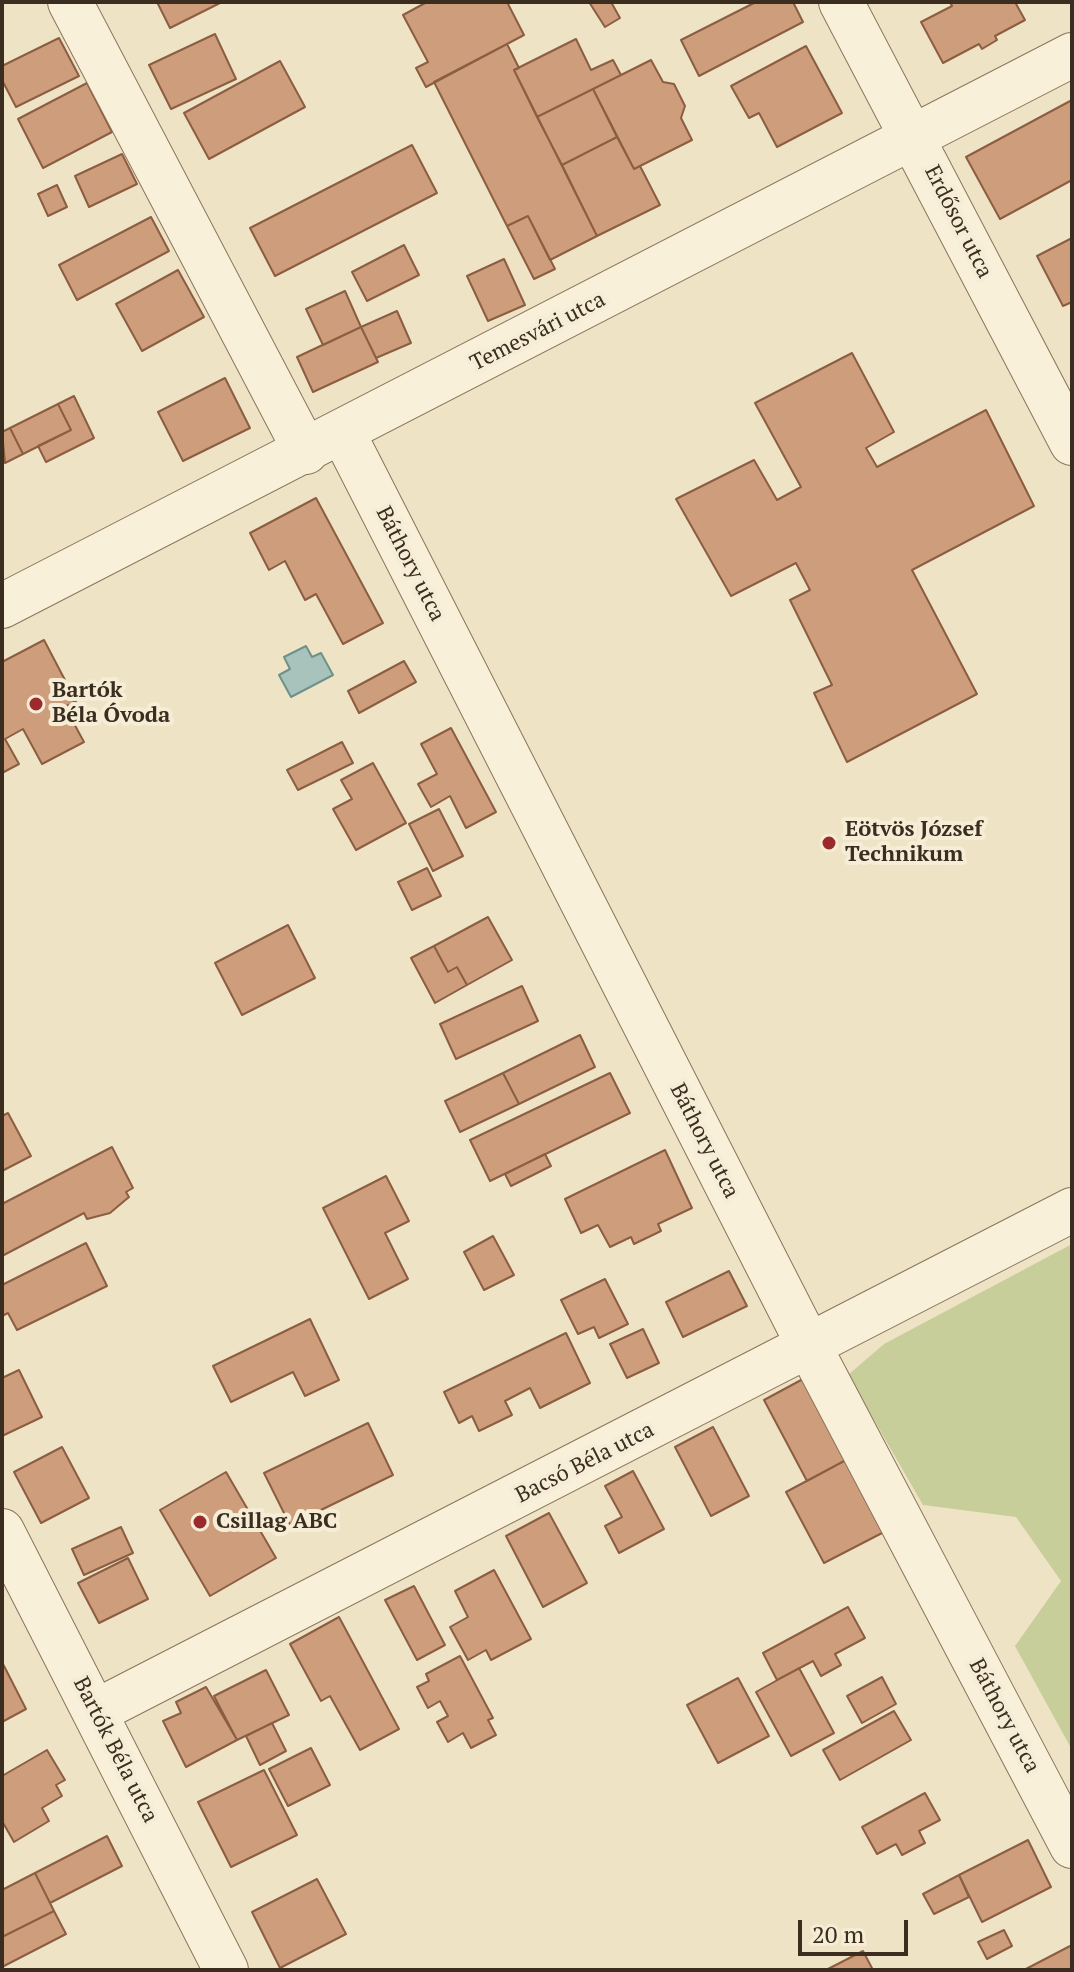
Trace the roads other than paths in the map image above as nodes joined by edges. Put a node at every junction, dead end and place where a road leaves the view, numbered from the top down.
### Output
1 (70, 2) edge
2 (841, 2) edge
3 (1072, 55) edge
4 (914, 137) junction
5 (325, 443) junction
6 (1072, 443) edge
7 (2, 606) edge
8 (1072, 1210) edge
9 (810, 1348) junction
10 (2, 1531) edge
11 (97, 1711) junction
12 (1072, 1846) edge
13 (226, 1970) edge

1 - 5 street, Báthory utca
2 - 4 street, Erdősor utca
3 - 4 street, Temesvári utca
4 - 5 street, Temesvári utca
4 - 6 street, Erdősor utca
5 - 7 street, Temesvári utca
5 - 9 street, Báthory utca
8 - 9 street, Bacsó Béla utca
9 - 11 street, Bacsó Béla utca
9 - 12 street, Báthory utca
10 - 11 street, Bartók Béla utca
11 - 13 street, Bartók Béla utca

